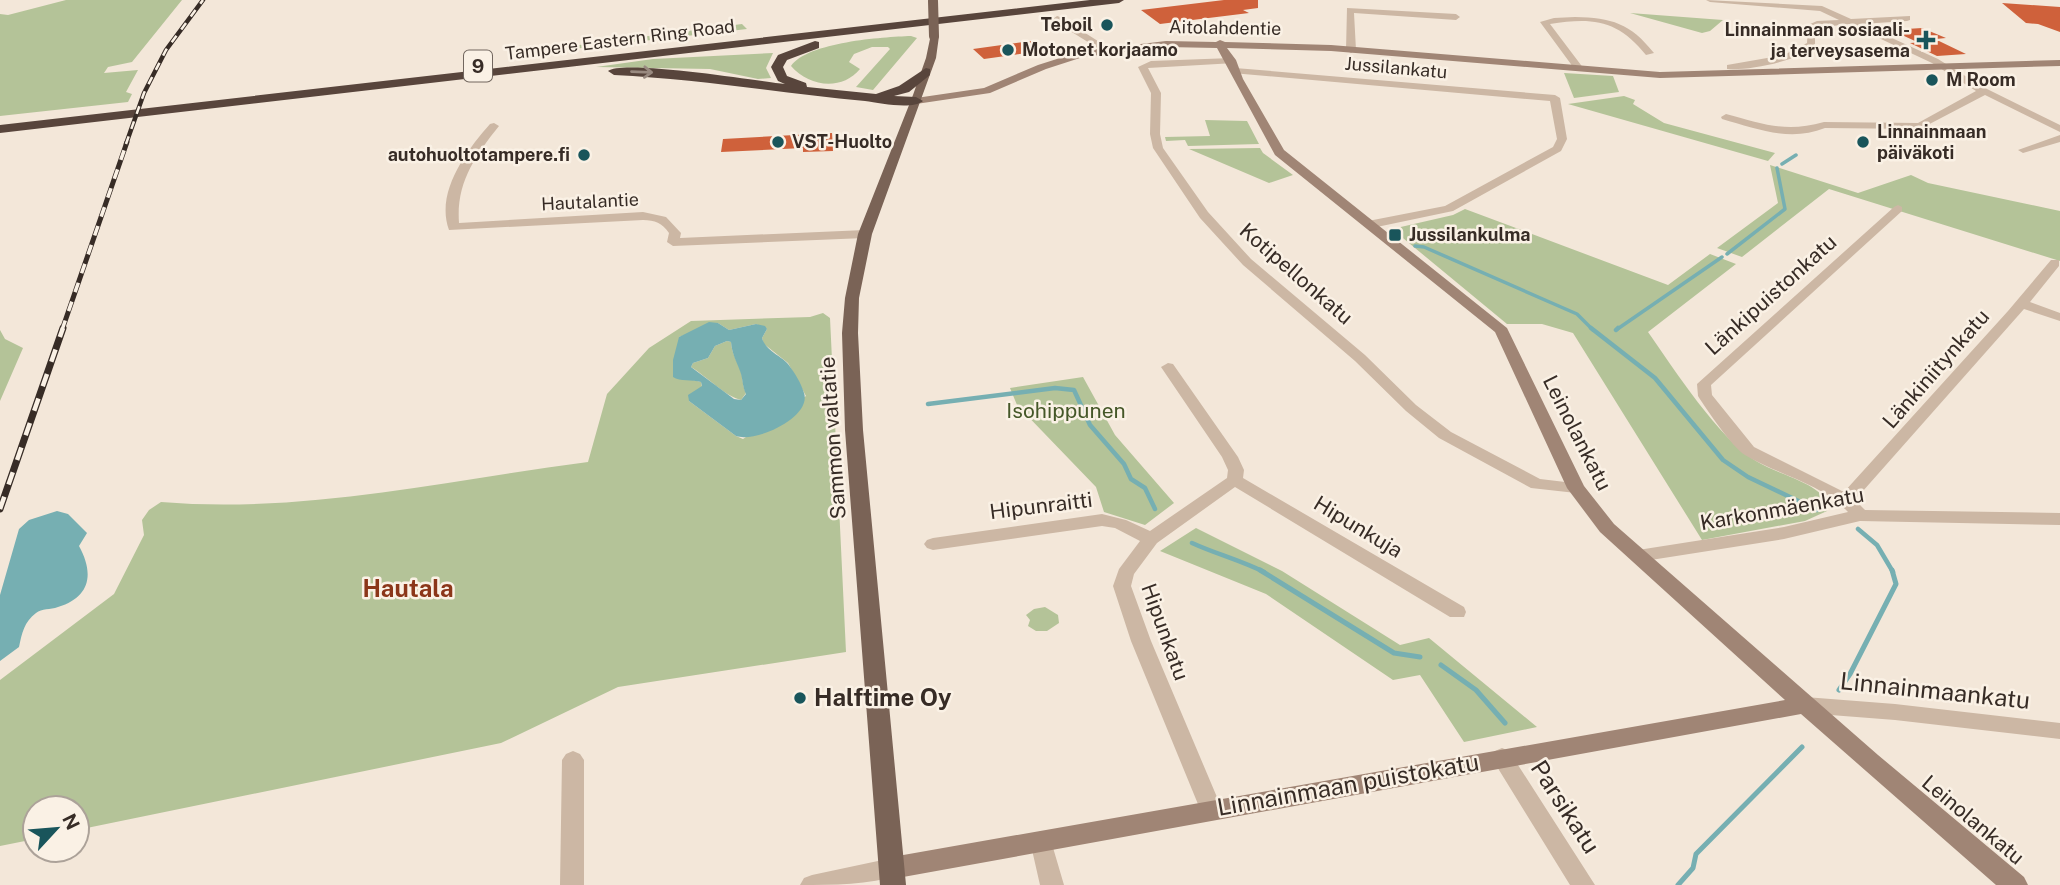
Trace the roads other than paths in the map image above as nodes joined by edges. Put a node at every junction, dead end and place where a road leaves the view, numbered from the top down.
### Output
1 (1007, 0) edge
2 (1052, 0) edge
3 (1119, 0) edge
4 (1710, 0) edge
5 (933, 1) edge
6 (1746, 1) edge
7 (956, 9) junction
8 (1456, 17) dead end
9 (1907, 18) dead end
10 (1057, 19) dead end
11 (1853, 23) junction
12 (936, 29) junction
13 (1104, 48) junction
14 (1352, 50) junction
15 (1229, 53) junction
16 (1649, 53) dead end
17 (2060, 66) edge
18 (1730, 67) dead end
19 (1941, 68) junction
20 (1578, 69) junction
21 (427, 82) junction
22 (921, 88) junction
23 (1983, 91) junction
24 (882, 94) junction
25 (1726, 117) dead end
26 (0, 120) edge
27 (494, 126) dead end
28 (0, 129) edge
29 (2060, 129) edge
30 (2060, 138) edge
31 (2023, 150) dead end
32 (1898, 209) dead end
33 (1372, 224) junction
34 (865, 234) junction
35 (2055, 263) dead end
36 (2021, 304) junction
37 (2060, 317) edge
38 (1168, 367) dead end
39 (1235, 480) junction
40 (1576, 488) junction
41 (1846, 500) junction
42 (1860, 515) junction
43 (2060, 519) edge
44 (1151, 540) junction
45 (933, 544) dead end
46 (1638, 556) junction
47 (1457, 612) dead end
48 (1805, 705) junction
49 (2060, 730) edge
50 (1502, 757) junction
51 (573, 760) dead end
52 (1211, 809) junction
53 (1041, 841) junction
54 (893, 877) edge
55 (572, 885) edge
56 (811, 885) edge
57 (1052, 885) edge
58 (1583, 885) edge
59 (2015, 885) edge

1 - 7 highway
2 - 7 highway, Tampere Eastern Ring Road / 9
3 - 12 highway, Tampere Eastern Ring Road / 9
4 - 6 street
5 - 12 main road, Sammon valtatie, bridge
6 - 11 street
7 - 26 highway, Tampere Eastern Ring Road / 9
8 - 14 street
9 - 11 street
10 - 13 street
11 - 18 street
11 - 19 street
12 - 21 highway, Tampere Eastern Ring Road / 9
12 - 22 main road, Sammon valtatie
12 - 24 highway
13 - 15 main road, Aitolahdentie
13 - 22 main road, Aitolahdentie
13 - 22 main road, Aitolahdentie
14 - 15 main road, Aitolahdentie
14 - 20 main road, Aitolahdentie
15 - 33 main road, Leinolankatu
15 - 33 street, Jussilankatu
15 - 40 street, Kotipellonkatu
16 - 20 street
17 - 19 main road, Aitolahdentie
19 - 20 main road, Aitolahdentie
19 - 23 street
21 -> 22 highway
21 - 28 highway, Tampere Eastern Ring Road / 9
22 - 24 highway
22 - 24 highway
22 - 34 main road, Sammon valtatie
23 - 25 street
23 - 29 street
27 - 34 street, Hautalantie
30 - 31 street
32 - 41 street, Länkipuistonkatu
33 - 40 main road, Leinolankatu
34 - 54 main road, Sammon valtatie
35 - 36 street, Länkiniitynkatu
36 - 37 street
36 - 41 street, Länkiniitynkatu
38 - 39 street
39 - 44 street, Hipunkatu
39 - 47 street, Hipunkuja
40 - 46 main road, Leinolankatu
41 - 42 street, Länkipuistonkatu
42 - 43 street, Karkonmäenkatu
42 - 46 street, Karkonmäenkatu
44 - 45 street, Hipunraitti
44 - 52 street, Hipunkatu
46 - 48 main road, Leinolankatu
48 - 49 street, Linnainmaankatu
48 - 50 main road, Linnainmaan puistokatu
48 - 59 main road, Leinolankatu
50 - 52 main road, Linnainmaan puistokatu
50 - 58 street, Parsikatu
51 - 55 street
52 - 53 main road, Linnainmaan puistokatu
53 - 54 main road, Linnainmaan puistokatu
53 - 57 street
54 - 56 street

